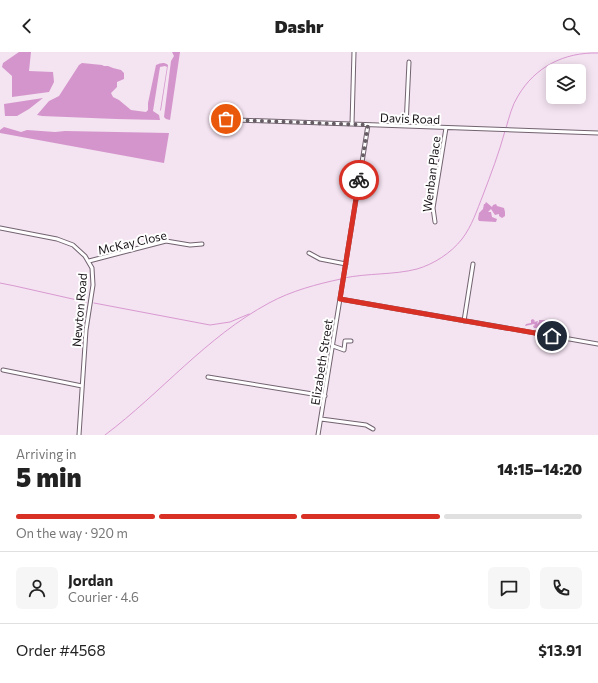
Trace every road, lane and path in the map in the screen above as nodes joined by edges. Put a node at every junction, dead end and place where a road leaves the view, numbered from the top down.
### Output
1 (354, 52) edge
2 (409, 62) dead end
3 (221, 117) dead end
4 (352, 124) junction
5 (368, 125) junction
6 (406, 126) junction
7 (446, 128) junction
8 (598, 133) edge
9 (435, 222) dead end
10 (0, 228) edge
11 (202, 244) dead end
12 (309, 253) dead end
13 (89, 261) junction
14 (346, 264) junction
15 (472, 264) dead end
16 (340, 299) junction
17 (464, 321) junction
18 (351, 341) dead end
19 (598, 344) edge
20 (333, 346) junction
21 (3, 370) dead end
22 (208, 377) dead end
23 (82, 386) junction
24 (325, 396) junction
25 (321, 419) junction
26 (372, 429) dead end
27 (79, 435) edge
28 (318, 435) edge

1 - 4 street
2 - 6 street
3 - 4 street, Davis Road
4 - 5 street, Davis Road
5 - 6 street, Davis Road
5 - 14 street, Elizabeth Street
6 - 7 street, Davis Road
7 - 8 street, Davis Road
7 - 9 street, Wenban Place
10 - 13 street, Newton Road
11 - 13 street, McKay Close
12 - 14 street
13 - 23 street, Newton Road
14 - 16 street, Elizabeth Street
15 - 17 street
16 - 17 street
16 - 20 street, Elizabeth Street
17 - 19 street
18 - 20 street
20 - 24 street, Elizabeth Street
21 - 23 street
22 - 24 street
23 - 27 street, Newton Road
24 - 25 street, Elizabeth Street
25 - 26 street
25 - 28 street, Elizabeth Street

